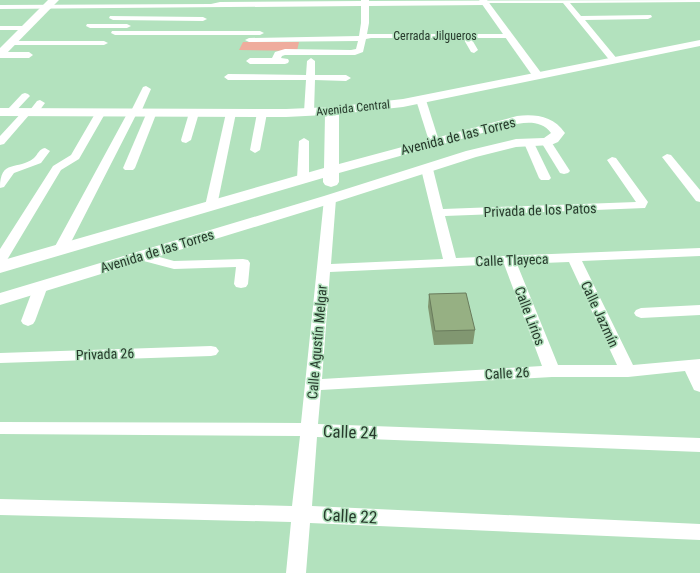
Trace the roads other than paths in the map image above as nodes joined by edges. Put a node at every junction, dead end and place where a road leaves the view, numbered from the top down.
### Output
1 (564, 0) edge
2 (643, 0) edge
3 (700, 0) edge
4 (484, 1) edge
5 (364, 2) edge
6 (211, 3) edge
7 (0, 7) edge
8 (47, 7) edge
9 (0, 14) edge
10 (648, 17) dead end
11 (104, 18) dead end
12 (578, 18) junction
13 (90, 26) dead end
14 (200, 26) junction
15 (0, 28) edge
16 (26, 28) junction
17 (115, 33) dead end
18 (363, 35) junction
19 (466, 36) junction
20 (508, 36) junction
21 (249, 40) dead end
22 (303, 40) junction
23 (104, 43) dead end
24 (700, 43) edge
25 (474, 50) dead end
26 (3, 51) edge
27 (301, 52) junction
28 (29, 55) dead end
29 (614, 60) junction
30 (250, 61) dead end
31 (276, 61) junction
32 (312, 61) junction
33 (342, 61) dead end
34 (538, 76) junction
35 (228, 77) dead end
36 (310, 78) junction
37 (346, 78) dead end
38 (146, 89) dead end
39 (25, 96) dead end
40 (421, 100) junction
41 (33, 109) junction
42 (332, 111) junction
43 (5, 112) edge
44 (101, 112) junction
45 (134, 112) junction
46 (152, 112) junction
47 (309, 112) junction
48 (194, 113) junction
49 (231, 113) junction
50 (262, 113) junction
51 (186, 140) dead end
52 (304, 141) dead end
53 (434, 141) junction
54 (0, 142) edge
55 (546, 142) junction
56 (529, 143) junction
57 (255, 150) dead end
58 (45, 151) dead end
59 (667, 157) dead end
60 (612, 160) dead end
61 (128, 168) dead end
62 (427, 169) junction
63 (331, 170) junction
64 (564, 171) dead end
65 (545, 178) dead end
66 (303, 179) junction
67 (0, 185) edge
68 (700, 198) edge
69 (330, 199) junction
70 (211, 206) junction
71 (438, 213) junction
72 (60, 250) junction
73 (700, 252) edge
74 (141, 256) junction
75 (573, 257) junction
76 (0, 260) edge
77 (509, 260) junction
78 (450, 262) junction
79 (0, 267) edge
80 (324, 268) junction
81 (241, 284) dead end
82 (42, 286) junction
83 (0, 299) edge
84 (700, 310) edge
85 (641, 313) dead end
86 (28, 321) dead end
87 (211, 350) dead end
88 (0, 358) edge
89 (696, 364) edge
90 (628, 371) junction
91 (552, 372) junction
92 (313, 385) junction
93 (700, 386) edge
94 (0, 428) edge
95 (309, 430) junction
96 (700, 445) edge
97 (0, 507) edge
98 (301, 514) junction
99 (700, 532) edge
100 (296, 573) edge

1 - 2 street
1 - 4 street
1 - 12 street
2 - 3 street
4 - 5 street
4 - 20 street
5 - 6 street
5 - 18 street
6 - 8 street
6 - 14 street
7 - 8 street
8 - 9 street
8 - 16 main road
10 - 12 street
11 - 14 street
12 - 29 street
13 - 14 street
14 - 17 street
14 - 18 street
15 - 16 street
16 - 26 main road
18 - 19 street, Cerrada Jilgueros
18 - 22 street
18 - 27 street
19 - 20 street, Cerrada Jilgueros
19 - 25 street
20 - 34 street
21 - 22 street
22 - 27 street
23 - 26 street
24 - 29 main road, Avenida Central
26 - 28 street
27 - 31 street
29 - 34 main road, Avenida Central
30 - 31 street
31 - 32 street
32 - 33 street
32 - 36 street
34 - 40 main road, Avenida Central
35 - 36 street
36 - 37 street
36 - 47 street
38 - 45 street
39 - 43 street
40 - 42 main road, Avenida Central
40 - 53 street
41 - 43 main road, Avenida Central
41 - 44 main road, Avenida Central
41 - 54 street
42 - 47 main road, Avenida Central
42 - 63 main road, Calle Agustín Melgar
44 - 45 main road, Avenida Central
44 - 76 street
45 - 46 main road, Avenida Central
45 - 72 street
46 - 48 main road, Avenida Central
46 - 61 street
47 - 50 main road, Avenida Central
48 - 49 main road, Avenida Central
48 - 51 street
49 - 50 main road, Avenida Central
49 - 70 street
50 - 57 street
52 - 66 street
53 - 55 main road, Avenida de las Torres
53 - 63 main road, Avenida de las Torres
55 - 56 main road, Avenida de las Torres
55 - 64 street
56 - 62 main road, Avenida de las Torres
56 - 65 street
58 - 67 street
59 - 68 street
60 - 71 street, Privada de los Patos
62 - 69 main road, Avenida de las Torres
62 - 71 street
63 - 66 main road, Avenida de las Torres
63 - 69 main road, Calle Agustín Melgar
66 - 70 main road, Avenida de las Torres
69 - 74 main road, Avenida de las Torres
69 - 80 street, Calle Agustín Melgar
70 - 72 main road, Avenida de las Torres
71 - 78 street
72 - 79 main road, Avenida de las Torres
73 - 75 street, Calle Tlayeca
74 - 81 street
74 - 82 main road, Avenida de las Torres
75 - 77 street, Calle Tlayeca
75 - 90 street, Calle Jazmín
77 - 78 street, Calle Tlayeca
77 - 91 street, Calle Lirios
78 - 80 street, Calle Tlayeca
80 - 92 street, Calle Agustín Melgar
82 - 83 main road, Avenida de las Torres
82 - 86 street
84 - 85 street
87 - 88 street, Privada 26
89 - 90 street, Calle 26
89 - 93 street
90 - 91 street, Calle 26
91 - 92 street, Calle 26
92 - 95 street, Calle Agustín Melgar
94 - 95 street, Calle 24
95 - 96 street, Calle 24
95 - 98 street, Calle Agustín Melgar
97 - 98 street, Calle 22
98 - 99 street, Calle 22
98 - 100 street, Calle Agustín Melgar

